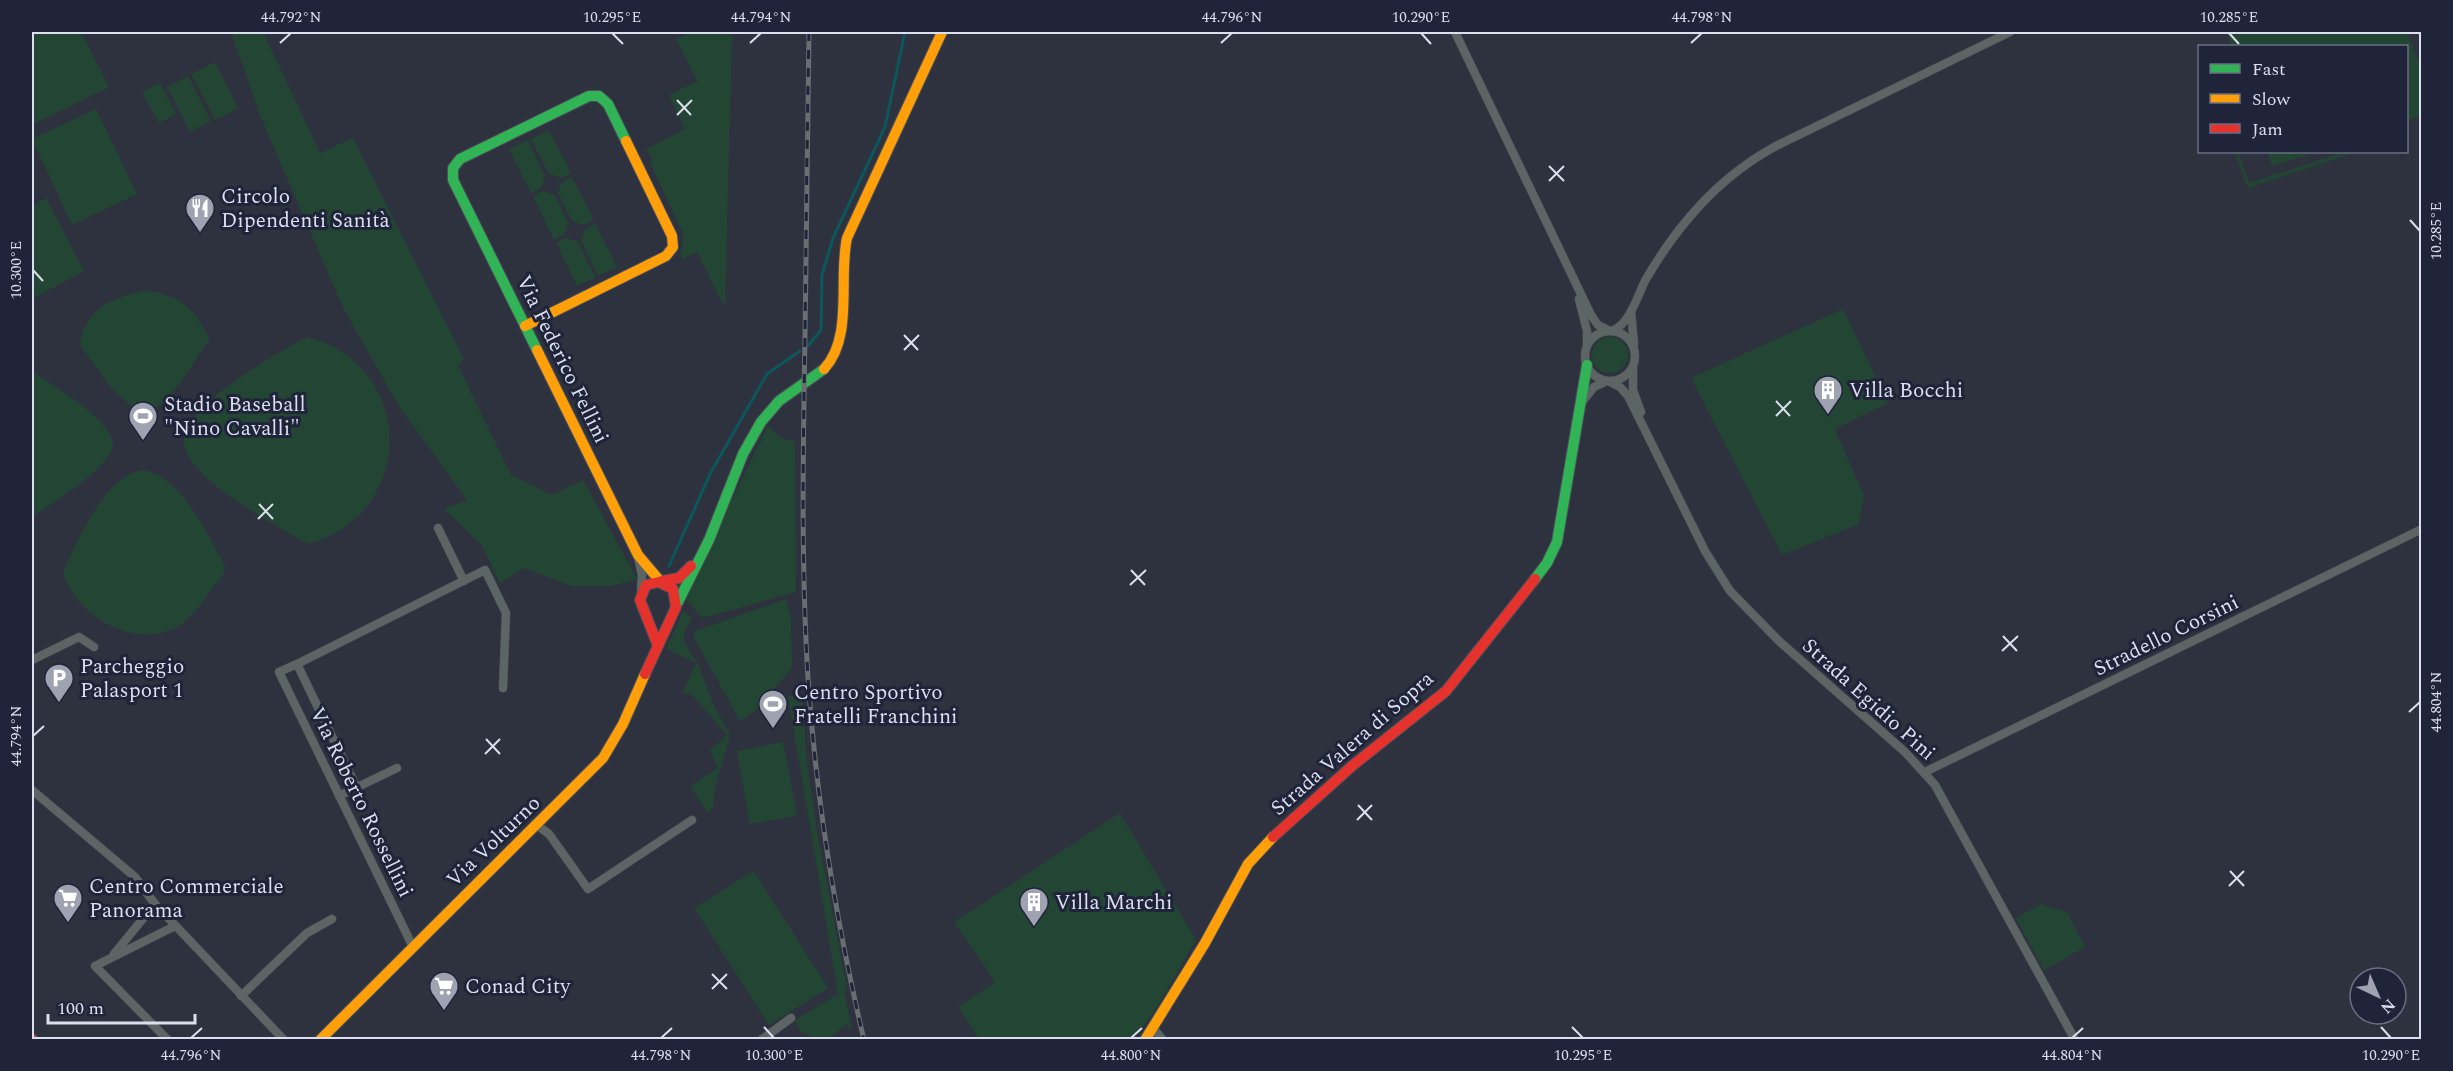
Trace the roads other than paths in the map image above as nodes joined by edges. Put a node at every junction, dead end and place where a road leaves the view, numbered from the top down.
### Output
1 (942, 32) edge
2 (1455, 32) edge
3 (2010, 32) edge
4 (1575, 285) junction
5 (1632, 310) junction
6 (525, 326) junction
7 (1611, 331) junction
8 (1634, 347) junction
9 (1586, 349) junction
10 (1634, 364) junction
11 (1587, 365) junction
12 (1607, 381) junction
13 (1582, 402) junction
14 (1644, 428) junction
15 (438, 528) dead end
16 (2421, 529) edge
17 (711, 530) junction
18 (638, 555) junction
19 (464, 581) junction
20 (661, 581) junction
21 (641, 592) junction
22 (676, 607) junction
23 (647, 616) junction
24 (658, 646) junction
25 (94, 647) dead end
26 (32, 660) edge
27 (297, 664) junction
28 (503, 688) dead end
29 (397, 768) dead end
30 (1925, 772) junction
31 (357, 788) junction
32 (32, 790) edge
33 (339, 796) junction
34 (692, 820) dead end
35 (538, 826) junction
36 (155, 904) junction
37 (332, 919) dead end
38 (175, 926) junction
39 (413, 947) junction
40 (112, 956) junction
41 (241, 996) junction
42 (790, 1018) dead end
43 (1153, 1028) junction
44 (168, 1040) edge
45 (284, 1040) edge
46 (320, 1040) edge
47 (761, 1040) edge
48 (1145, 1040) edge
49 (1163, 1040) edge
50 (2075, 1040) edge

1 - 17 street, Via Volturno
2 - 4 street
3 - 5 street
4 - 7 street
4 - 9 street, Strada Valera di Sopra
5 - 7 street
5 - 8 street
6 - 6 street, Via Federico Fellini
6 - 18 street, Via Federico Fellini
7 - 8 street
7 - 9 street
8 - 10 street
9 - 11 street, Strada Valera di Sopra
10 - 12 street
10 - 14 street, Strada Egidio Pini
11 - 12 street
11 - 13 street, Strada Valera di Sopra
12 - 13 street
12 - 14 street, Strada Egidio Pini
13 - 43 street, Strada Valera di Sopra
14 - 30 street, Strada Egidio Pini
15 - 19 street
16 - 30 street, Stradello Corsini
17 - 20 street, Via Volturno
17 - 22 street, Via Volturno
18 - 20 street, Via Federico Fellini
18 - 21 street, Via Federico Fellini
19 - 27 street
19 - 28 street
20 - 21 street, Via Volturno
20 - 22 street
21 - 23 street
22 - 23 street
22 - 24 street, Via Volturno
23 - 24 street
24 - 35 street, Via Volturno
25 - 26 street
27 - 31 street
27 - 33 street, Via Roberto Rossellini
29 - 31 street
30 - 50 street, Strada Egidio Pini
31 - 33 street
32 - 36 street
33 - 39 street, Via Roberto Rossellini
34 - 35 street
35 - 39 street, Via Volturno
36 - 38 street
36 - 40 street
37 - 41 street
38 - 40 street
38 - 41 street
39 - 46 street, Via Volturno
40 - 44 street
41 - 45 street
42 - 47 street
43 - 48 street, Strada Valera di Sopra
43 - 49 street

